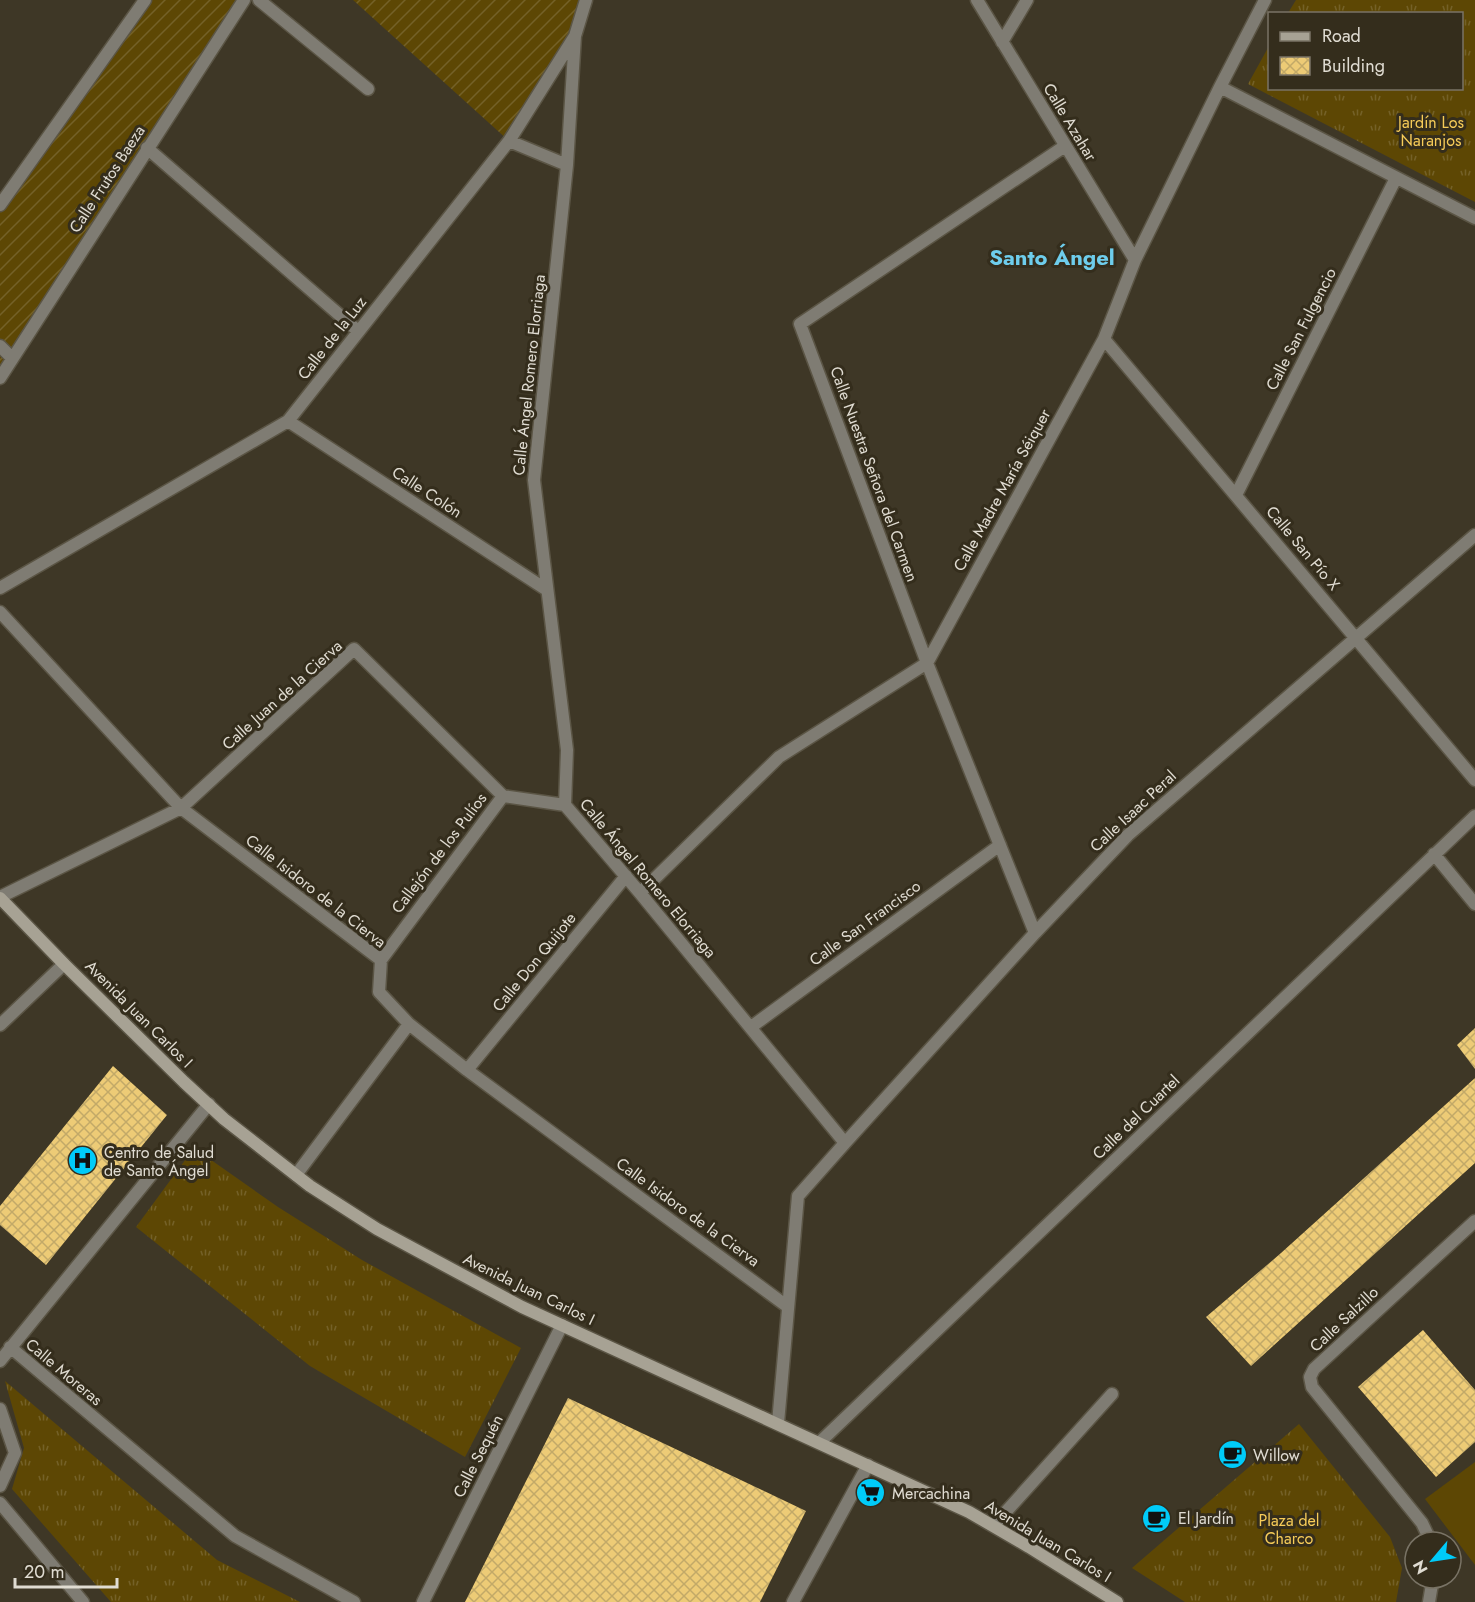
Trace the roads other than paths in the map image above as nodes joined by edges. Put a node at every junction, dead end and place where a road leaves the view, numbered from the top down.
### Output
1 (145, 0) edge
2 (244, 0) edge
3 (259, 0) edge
4 (586, 0) edge
5 (977, 0) edge
6 (1027, 0) edge
7 (1264, 0) edge
8 (575, 36) junction
9 (1002, 42) junction
10 (1220, 87) junction
11 (368, 90) dead end
12 (509, 141) junction
13 (1065, 146) junction
14 (147, 148) junction
15 (567, 165) junction
16 (1396, 178) junction
17 (0, 205) edge
18 (1475, 218) edge
19 (1135, 260) junction
20 (358, 332) junction
21 (1104, 339) junction
22 (0, 346) edge
23 (12, 358) junction
24 (0, 378) edge
25 (288, 421) junction
26 (1236, 495) junction
27 (1475, 535) edge
28 (0, 588) edge
29 (547, 590) junction
30 (0, 612) edge
31 (1356, 637) junction
32 (927, 663) junction
33 (1475, 780) edge
34 (503, 796) junction
35 (565, 805) junction
36 (181, 808) junction
37 (1475, 816) edge
38 (1000, 845) junction
39 (1434, 854) junction
40 (626, 876) junction
41 (640, 892) junction
42 (0, 897) edge
43 (1475, 904) edge
44 (1035, 933) junction
45 (381, 960) junction
46 (64, 964) junction
47 (409, 1024) junction
48 (0, 1025) edge
49 (751, 1027) junction
50 (467, 1070) junction
51 (208, 1104) junction
52 (845, 1143) junction
53 (296, 1175) junction
54 (1475, 1221) edge
55 (788, 1306) junction
56 (562, 1324) junction
57 (9, 1347) junction
58 (0, 1361) edge
59 (1112, 1394) dead end
60 (0, 1409) edge
61 (778, 1423) junction
62 (820, 1442) junction
63 (868, 1465) junction
64 (0, 1486) edge
65 (0, 1503) edge
66 (994, 1526) junction
67 (1425, 1530) edge
68 (83, 1602) edge
69 (354, 1602) edge
70 (423, 1602) edge
71 (793, 1602) edge
72 (1117, 1602) edge

1 - 17 street
2 - 14 street, Calle Frutos Baeza
3 - 11 street
4 - 8 street, Calle de la Luz
5 - 9 street, Calle Azahar
6 - 9 street
7 - 10 street, Calle Madre María Séiquer
8 - 12 street, Calle de la Luz
8 - 15 street, Calle Ángel Romero Elorriaga
9 - 13 street, Calle Azahar
10 - 16 street
10 - 19 street, Calle Madre María Séiquer
12 - 15 street
12 - 20 street, Calle de la Luz
13 - 19 street, Calle Azahar
13 - 32 street, Calle Nuestra Señora del Carmen
14 - 20 street
14 - 23 street, Calle Frutos Baeza
15 - 29 street, Calle Ángel Romero Elorriaga
16 - 18 street
16 - 26 street, Calle San Fulgencio
19 - 21 street, Calle Madre María Séiquer
20 - 25 street, Calle de la Luz
21 - 26 street, Calle San Pío X
21 - 32 street, Calle Madre María Séiquer
22 - 23 street
23 - 24 street, Calle Frutos Baeza
25 - 28 street, Calle de la Luz
25 - 29 street, Calle Colón
26 - 31 street, Calle San Pío X
27 - 31 street, Calle Isaac Peral
29 - 35 street, Calle Ángel Romero Elorriaga
30 - 36 street, Calle Isidoro de la Cierva
31 - 33 street, Calle San Pío X
31 - 44 street, Calle Isaac Peral
32 - 38 street, Calle Nuestra Señora del Carmen
32 - 41 street, Calle Madre María Séiquer
34 - 35 street
34 - 36 street, Calle Juan de la Cierva
34 - 45 street, Callejón de los Pulíos
35 - 40 street, Calle Ángel Romero Elorriaga
36 - 42 street, Calle Juan de la Cierva
36 - 45 street, Calle Isidoro de la Cierva
37 - 39 street, Calle del Cuartel
38 - 44 street, Calle Nuestra Señora del Carmen
38 - 49 street, Calle San Francisco
39 - 43 street
39 - 62 street, Calle del Cuartel
40 - 41 street, Calle Ángel Romero Elorriaga
40 - 50 street, Calle Don Quijote
41 - 49 street, Calle Ángel Romero Elorriaga
42 - 46 main road, Avenida Juan Carlos I
44 - 52 street, Calle Isaac Peral
45 - 47 street, Calle Isidoro de la Cierva
46 - 48 street
46 - 51 main road, Avenida Juan Carlos I
47 - 50 street, Calle Isidoro de la Cierva
47 - 53 street
49 - 52 street, Calle Ángel Romero Elorriaga
50 - 55 street, Calle Isidoro de la Cierva
51 - 53 main road, Avenida Juan Carlos I
51 - 57 street, Calle Moreras
52 - 55 street
53 - 56 main road, Avenida Juan Carlos I
54 - 67 street, Calle Salzillo
55 - 61 street
56 - 61 main road, Avenida Juan Carlos I
56 - 70 street, Calle Sequén
57 - 58 street
57 - 69 street, Calle Moreras
59 - 66 street
60 - 64 street
61 - 62 main road, Avenida Juan Carlos I
62 - 63 main road, Avenida Juan Carlos I
63 - 66 main road, Avenida Juan Carlos I
63 - 71 street
65 - 68 street
66 - 72 main road, Avenida Juan Carlos I

